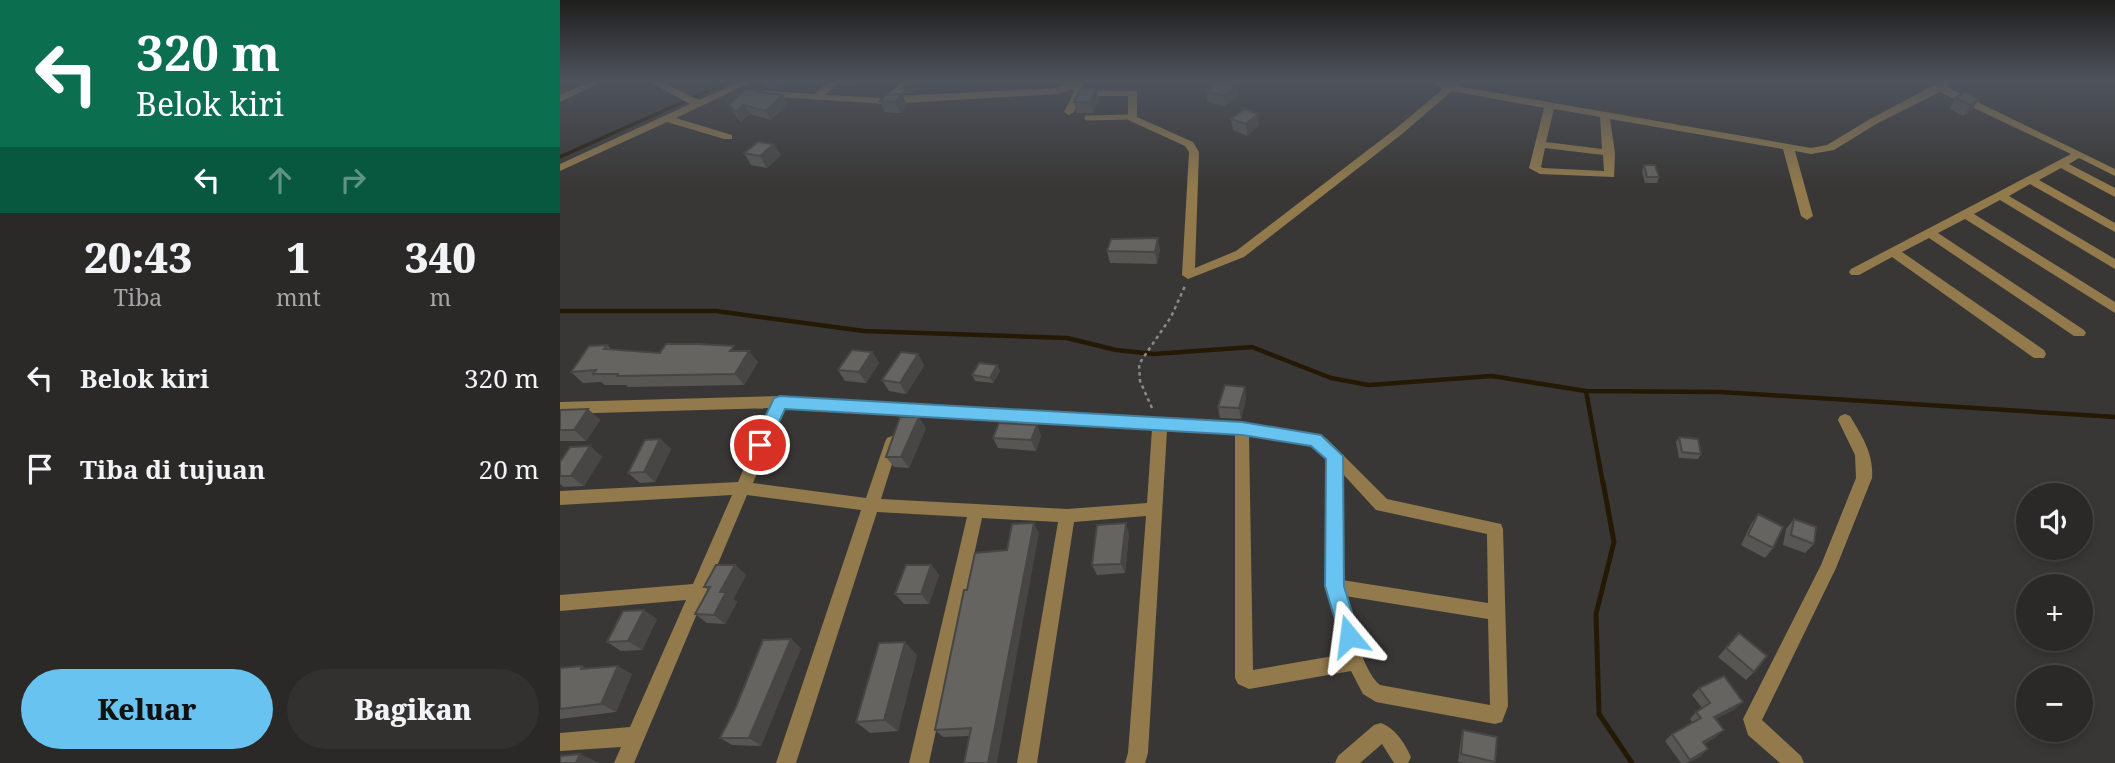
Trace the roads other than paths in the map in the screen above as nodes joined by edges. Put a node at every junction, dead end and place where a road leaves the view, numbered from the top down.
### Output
1 (1605, 116) edge
2 (671, 117) edge
3 (1130, 117) joint
4 (1416, 117) edge
5 (1547, 117) edge
6 (1609, 117) edge
7 (1882, 117) edge
8 (2007, 117) edge
9 (1087, 118) dead end
10 (667, 119) junction
11 (727, 136) dead end
12 (1540, 144) junction
13 (1787, 147) junction
14 (1610, 153) junction
15 (2079, 154) junction
16 (2063, 164) junction
17 (560, 168) edge
18 (2115, 173) edge
19 (2031, 180) junction
20 (2115, 193) edge
21 (2001, 196) junction
22 (1966, 214) junction
23 (1807, 216) dead end
24 (2115, 228) edge
25 (1930, 233) junction
26 (1893, 252) junction
27 (2115, 265) edge
28 (1855, 272) dead end
29 (2115, 308) edge
30 (2079, 333) dead end
31 (2039, 354) dead end
32 (780, 402) junction
33 (560, 408) edge
34 (903, 409) junction
35 (1845, 420) dead end
36 (1160, 424) junction
37 (1242, 429) junction
38 (1334, 456) junction
39 (741, 488) junction
40 (560, 498) edge
41 (871, 505) junction
42 (1154, 509) junction
43 (976, 511) junction
44 (1067, 516) junction
45 (1334, 586) junction
46 (698, 592) junction
47 (560, 603) edge
48 (1495, 612) junction
49 (1356, 661) junction
50 (636, 736) junction
51 (560, 742) edge
52 (1401, 757) dead end
53 (624, 763) edge
54 (786, 763) edge
55 (919, 763) edge
56 (1027, 763) edge
57 (1135, 763) edge
58 (1345, 763) edge
59 (1794, 763) edge

1 - 14 street
2 - 10 street
3 - 4 street
3 - 9 lane
5 - 12 street
6 - 13 street
7 - 13 street
8 - 15 street
10 - 11 street
10 - 17 street
12 - 14 street
12 - 14 street
13 - 23 street
15 - 16 street
15 - 18 street
16 - 19 street
16 - 20 street
19 - 21 street
19 - 24 street
21 - 22 street
21 - 27 street
22 - 25 street
22 - 29 street
25 - 26 street
25 - 30 street
26 - 28 street
26 - 31 street
32 - 33 street
32 - 34 street
32 - 39 street
34 - 36 street
34 - 41 street
35 - 59 street
36 - 37 street
36 - 42 street
37 - 38 street
37 - 49 street
38 - 45 street
38 - 48 street
39 - 40 street
39 - 41 street
39 - 46 street
41 - 43 street
41 - 54 street
42 - 44 street
42 - 57 street
43 - 44 street
43 - 55 street
44 - 56 street
45 - 48 street
45 - 49 street
46 - 47 street
46 - 50 street
48 - 49 street
50 - 51 street
50 - 53 street
52 - 58 street

